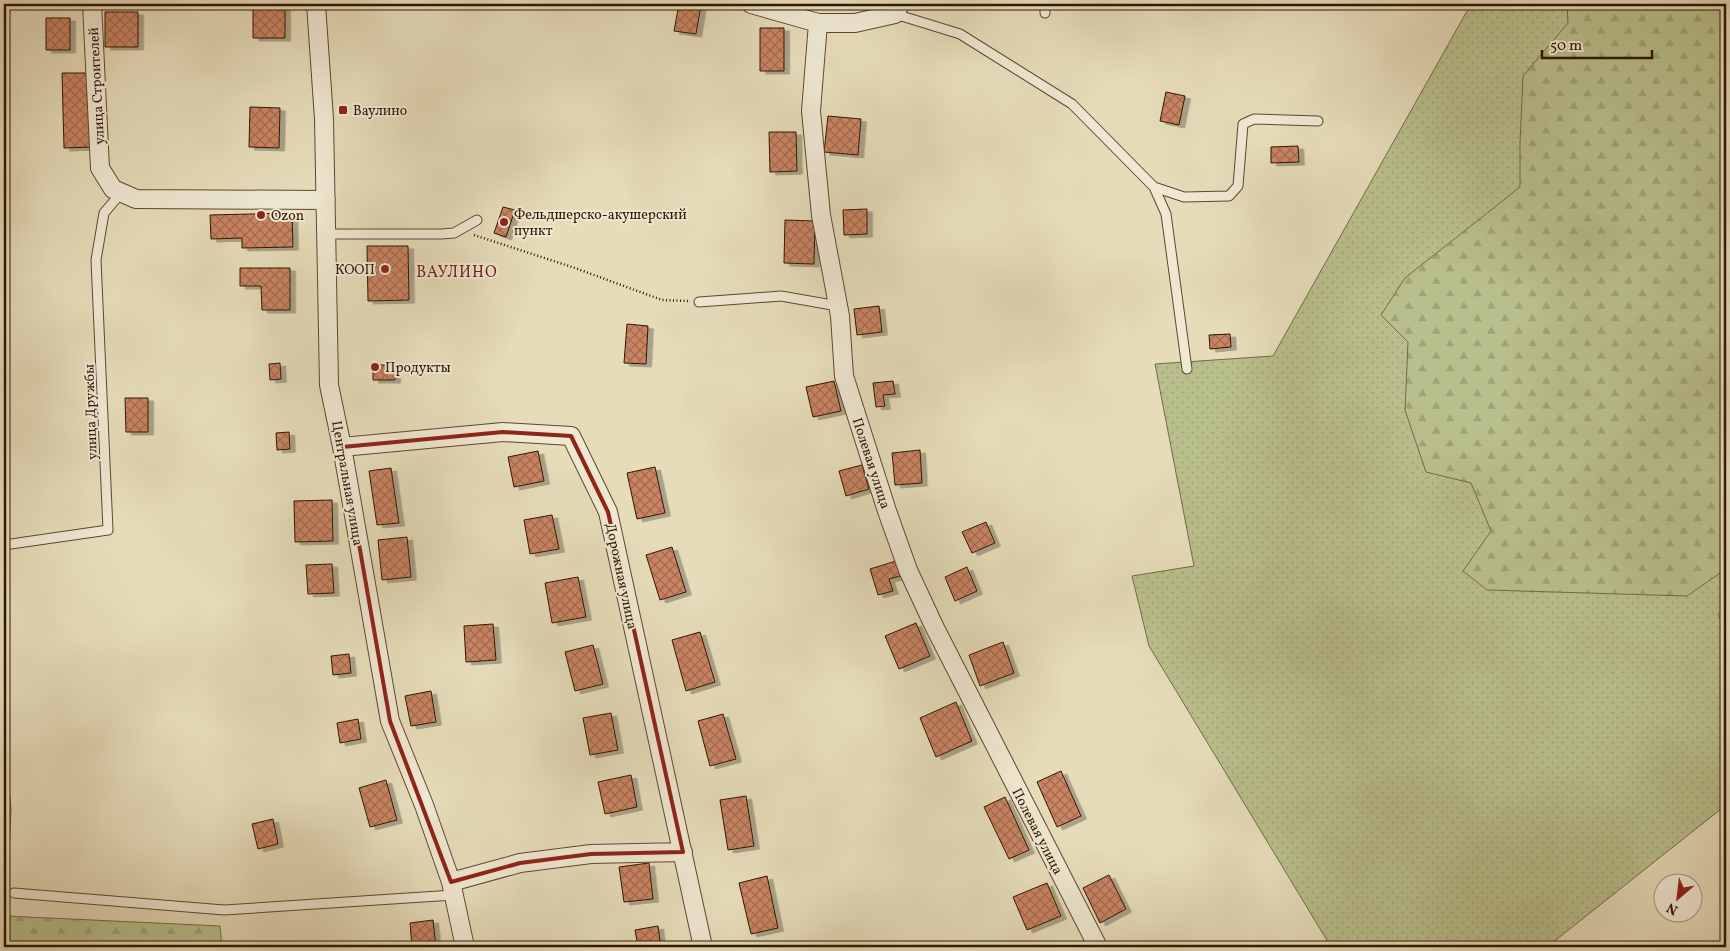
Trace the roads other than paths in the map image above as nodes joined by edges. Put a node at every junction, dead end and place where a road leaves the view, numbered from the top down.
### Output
1 (92, 4) edge
2 (316, 4) edge
3 (751, 4) edge
4 (1045, 4) edge
5 (897, 9) edge
6 (1045, 14) dead end
7 (818, 24) junction
8 (1318, 121) dead end
9 (1154, 187) junction
10 (121, 193) junction
11 (326, 200) junction
12 (477, 220) dead end
13 (326, 234) junction
14 (699, 302) road end
15 (838, 306) junction
16 (1187, 369) dead end
17 (342, 447) junction
18 (4, 545) edge
19 (683, 852) junction
20 (452, 888) junction
21 (14, 893) dead end
22 (465, 947) edge
23 (703, 947) edge
24 (1098, 947) edge

1 - 10 street, улица Строителей
2 - 11 street, Центральная улица
3 - 7 street
4 - 6 lane
5 - 7 street
5 - 9 lane
7 - 15 street, Полевая улица
8 - 9 lane
9 - 16 lane
10 - 11 street
10 - 18 lane, улица Дружбы
11 - 13 street, Центральная улица
12 - 13 lane
13 - 17 street, Центральная улица
14 - 15 lane
15 - 24 street, Полевая улица
17 - 19 street, Дорожная улица
17 - 20 street, Центральная улица
19 - 20 street
19 - 23 street, Дорожная улица
20 - 21 lane
20 - 22 street, Центральная улица

